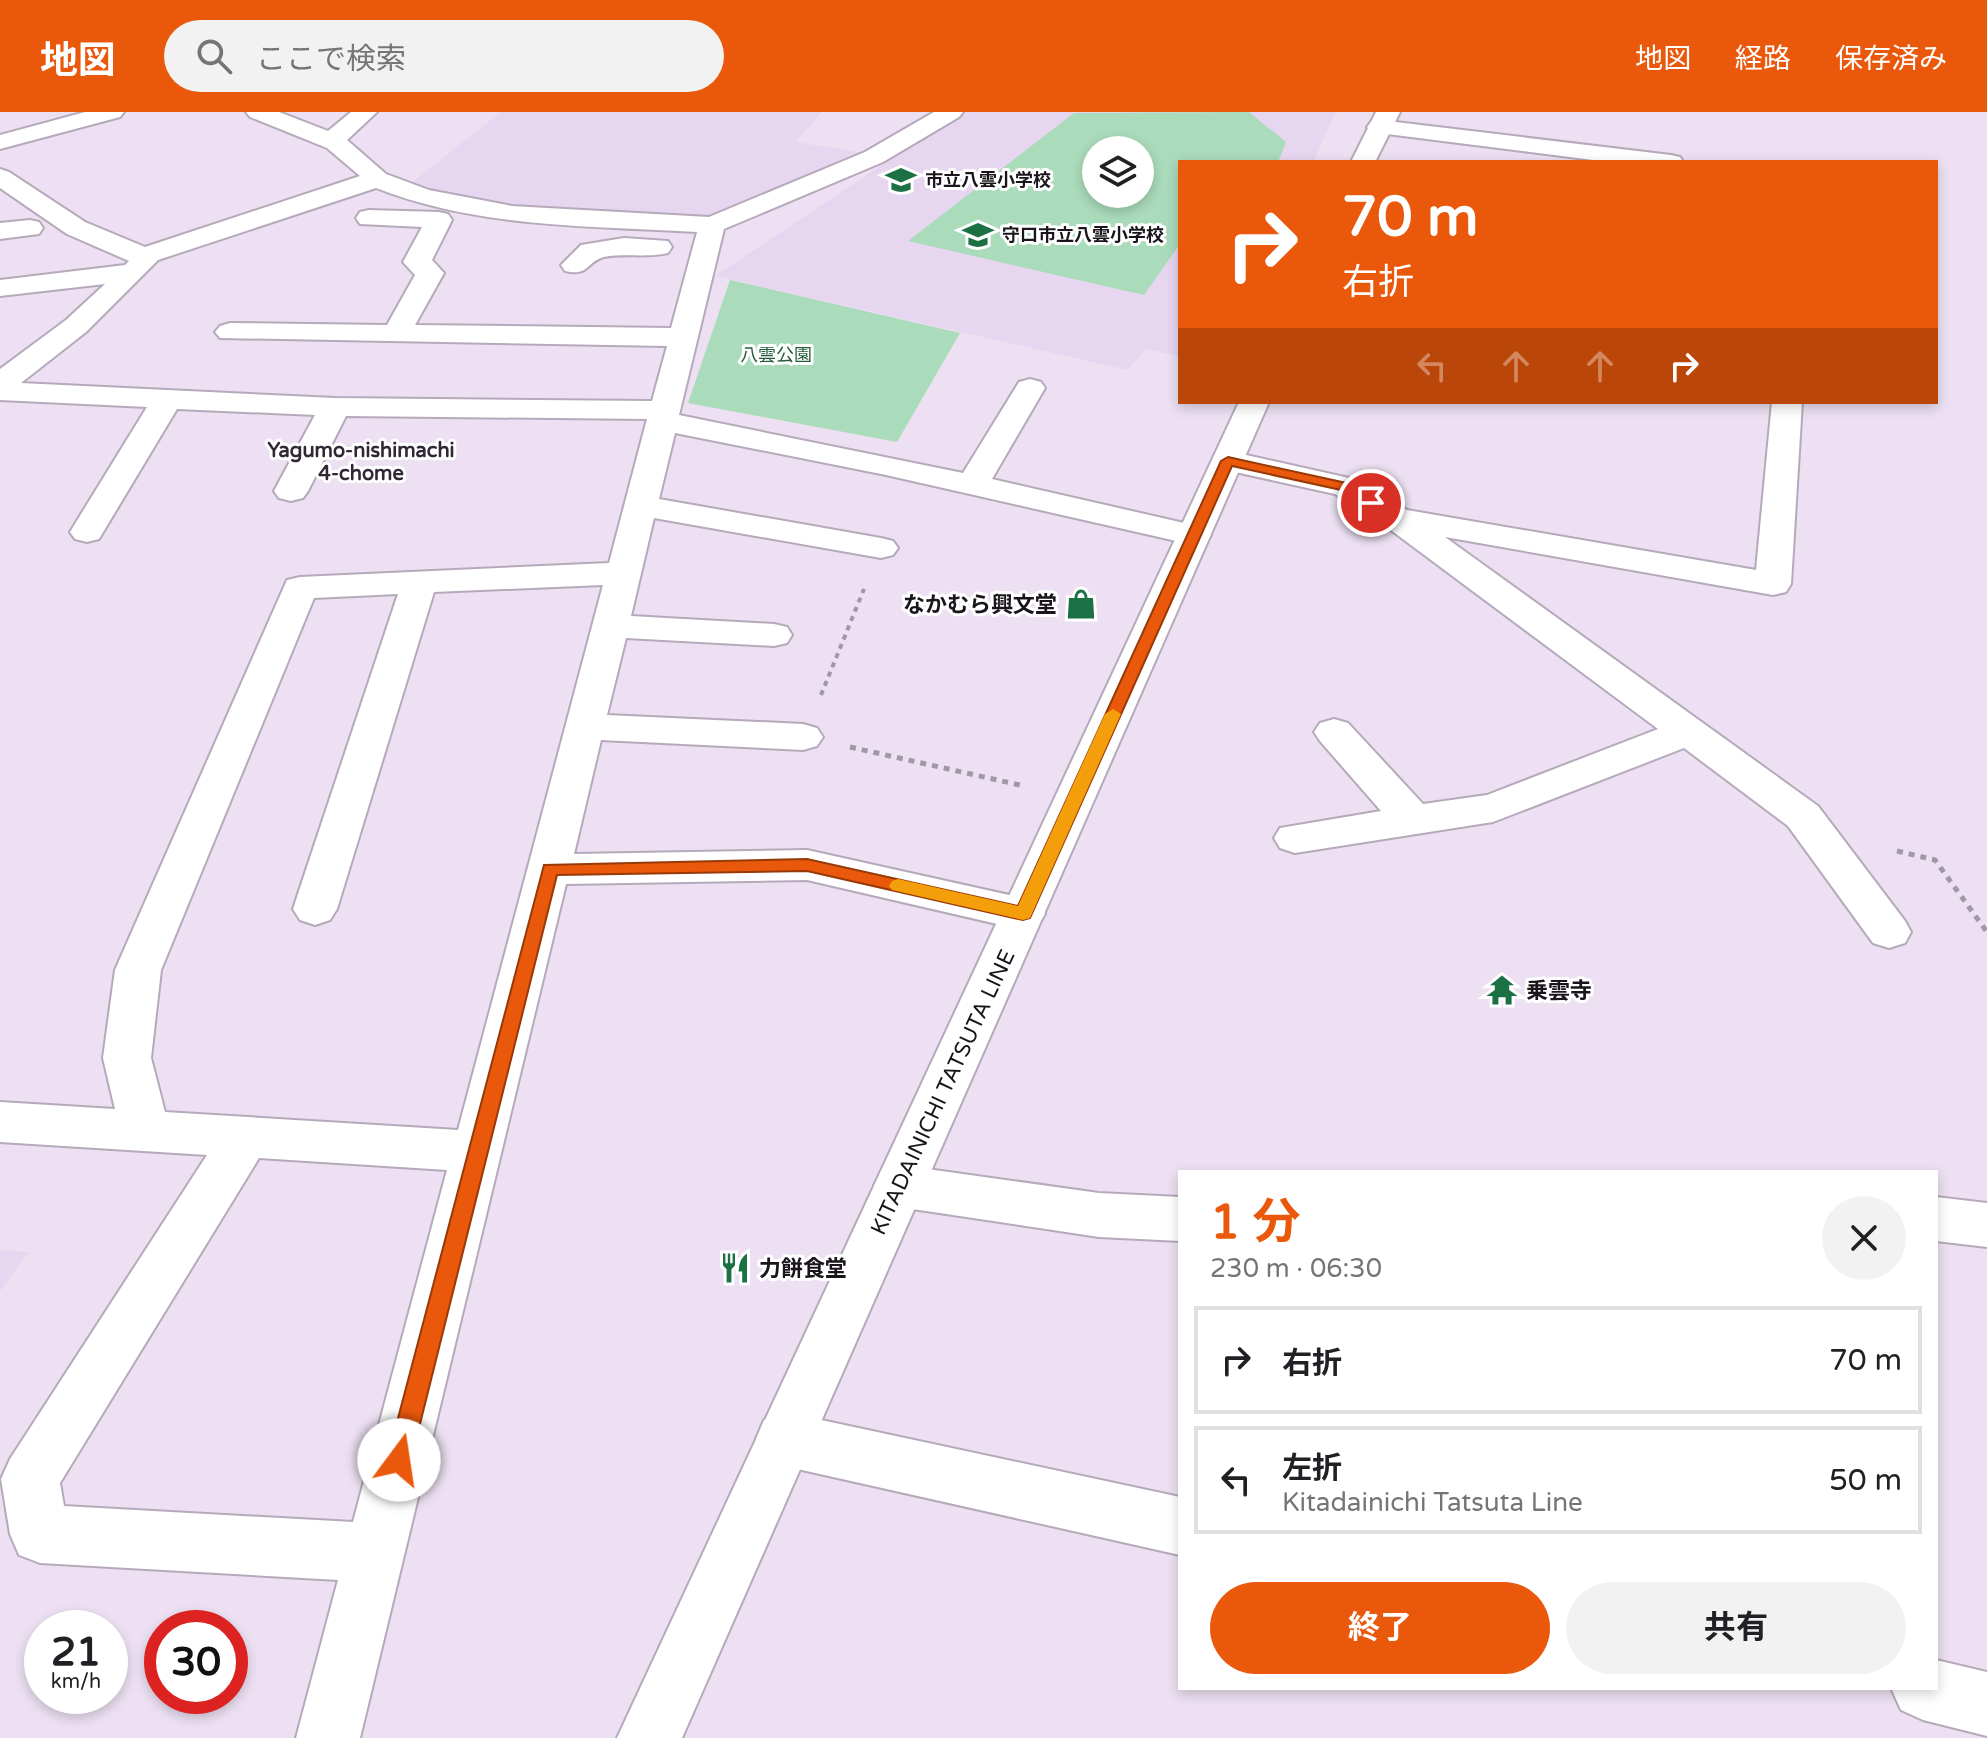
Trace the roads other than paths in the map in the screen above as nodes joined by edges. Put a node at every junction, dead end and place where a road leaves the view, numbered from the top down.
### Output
1 (112, 112) edge
2 (258, 112) edge
3 (365, 112) edge
4 (951, 112) edge
5 (78, 116) edge
6 (1384, 120) edge
7 (331, 141) junction
8 (0, 142) edge
9 (1364, 160) edge
10 (1657, 160) edge
11 (0, 177) edge
12 (377, 179) junction
13 (369, 218) dead end
14 (30, 228) dead end
15 (0, 231) edge
16 (709, 236) junction
17 (137, 264) junction
18 (575, 265) dead end
19 (0, 288) edge
20 (230, 332) dead end
21 (396, 334) junction
22 (683, 337) junction
23 (61, 338) junction
24 (0, 347) edge
25 (0, 384) edge
26 (1030, 388) dead end
27 (0, 391) edge
28 (167, 399) junction
29 (1253, 404) edge
30 (1787, 404) edge
31 (335, 407) junction
32 (664, 415) junction
33 (1228, 461) junction
34 (973, 484) junction
35 (291, 491) dead end
36 (641, 506) junction
37 (1396, 518) junction
38 (87, 532) dead end
39 (1194, 535) junction
40 (881, 548) road end
41 (624, 573) junction
42 (419, 583) junction
43 (611, 626) junction
44 (774, 635) dead end
45 (585, 727) junction
46 (1690, 731) junction
47 (1334, 732) dead end
48 (803, 737) road end
49 (1413, 820) junction
50 (1295, 838) dead end
51 (550, 869) junction
52 (315, 909) dead end
53 (1023, 914) junction
54 (1889, 932) dead end
55 (0, 1122) edge
56 (145, 1131) junction
57 (245, 1138) junction
58 (479, 1152) junction
59 (899, 1186) junction
60 (1178, 1219) edge
61 (1938, 1219) edge
62 (1987, 1225) edge
63 (784, 1439) junction
64 (1178, 1526) edge
65 (375, 1553) junction
66 (1931, 1690) edge
67 (1987, 1704) edge
68 (328, 1738) edge
69 (649, 1738) edge

1 - 5 street
2 - 7 street
3 - 7 street
4 - 16 street
5 - 8 street
6 - 9 street
6 - 10 street
7 - 12 street
11 - 17 street
12 - 16 street
12 - 17 street
13 - 21 street
14 - 15 street
16 - 18 street
16 - 22 street
17 - 19 street
17 - 23 street
20 - 21 street
21 - 22 street
22 - 32 street
23 - 24 street
23 - 25 street
26 - 34 street
27 - 28 street
28 - 31 street
28 - 38 street
29 - 33 street, KITADAINICHI TATSUTA LINE
30 - 37 street
31 - 32 street
31 - 35 street
32 - 34 street
32 - 36 street
33 - 37 street
33 - 39 street, KITADAINICHI TATSUTA LINE
34 - 39 street
36 - 40 street
36 - 41 street
37 - 46 street
39 - 53 street, KITADAINICHI TATSUTA LINE
41 - 42 street
41 - 43 street
42 - 52 street
42 - 56 street
43 - 44 street
43 - 45 street
45 - 48 street
45 - 51 street
46 - 49 street
46 - 54 street
47 - 49 street
49 - 50 street
51 - 53 street
51 - 58 street
53 - 59 street, KITADAINICHI TATSUTA LINE
55 - 56 street
56 - 57 street
57 - 58 street
57 - 65 street
58 - 65 street
59 - 60 street
59 - 63 street, KITADAINICHI TATSUTA LINE
61 - 62 street
63 - 64 street
63 - 69 street, KITADAINICHI TATSUTA LINE
65 - 68 street
66 - 67 street

